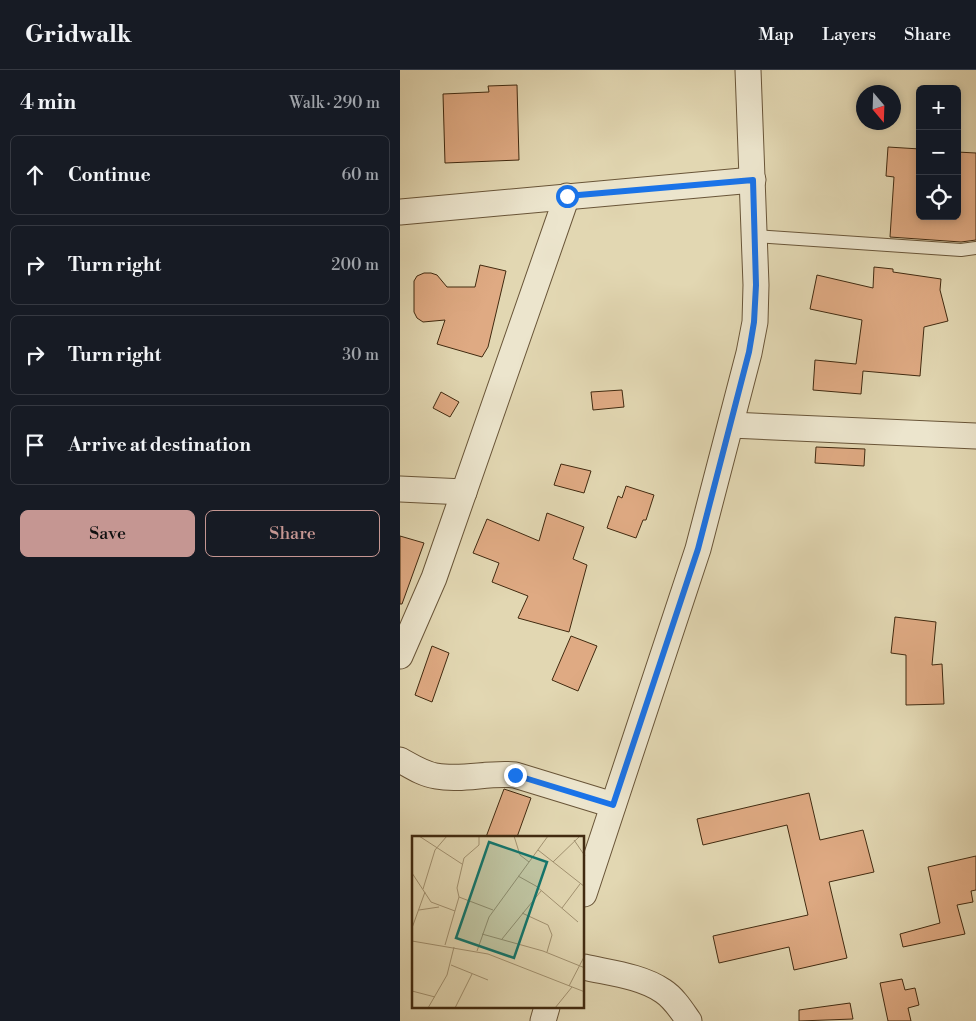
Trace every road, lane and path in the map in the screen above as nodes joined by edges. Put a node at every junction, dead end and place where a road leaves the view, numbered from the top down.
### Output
1 (748, 70) edge
2 (753, 180) junction
3 (567, 196) junction
4 (400, 212) edge
5 (754, 236) junction
6 (976, 248) edge
7 (731, 425) junction
8 (976, 436) edge
9 (400, 490) edge
10 (464, 492) junction
11 (400, 656) edge
12 (400, 760) edge
13 (613, 805) junction
14 (585, 891) edge
15 (585, 967) edge
16 (547, 1008) edge
17 (543, 1021) edge
18 (689, 1021) edge

1 - 2 street
2 - 3 street
2 - 5 street
3 - 4 street
3 - 10 street
5 - 6 lane
5 - 7 street
7 - 8 street
7 - 13 street
9 - 10 street
10 - 11 street
12 - 13 street
13 - 14 street
15 - 18 street
16 - 17 street

